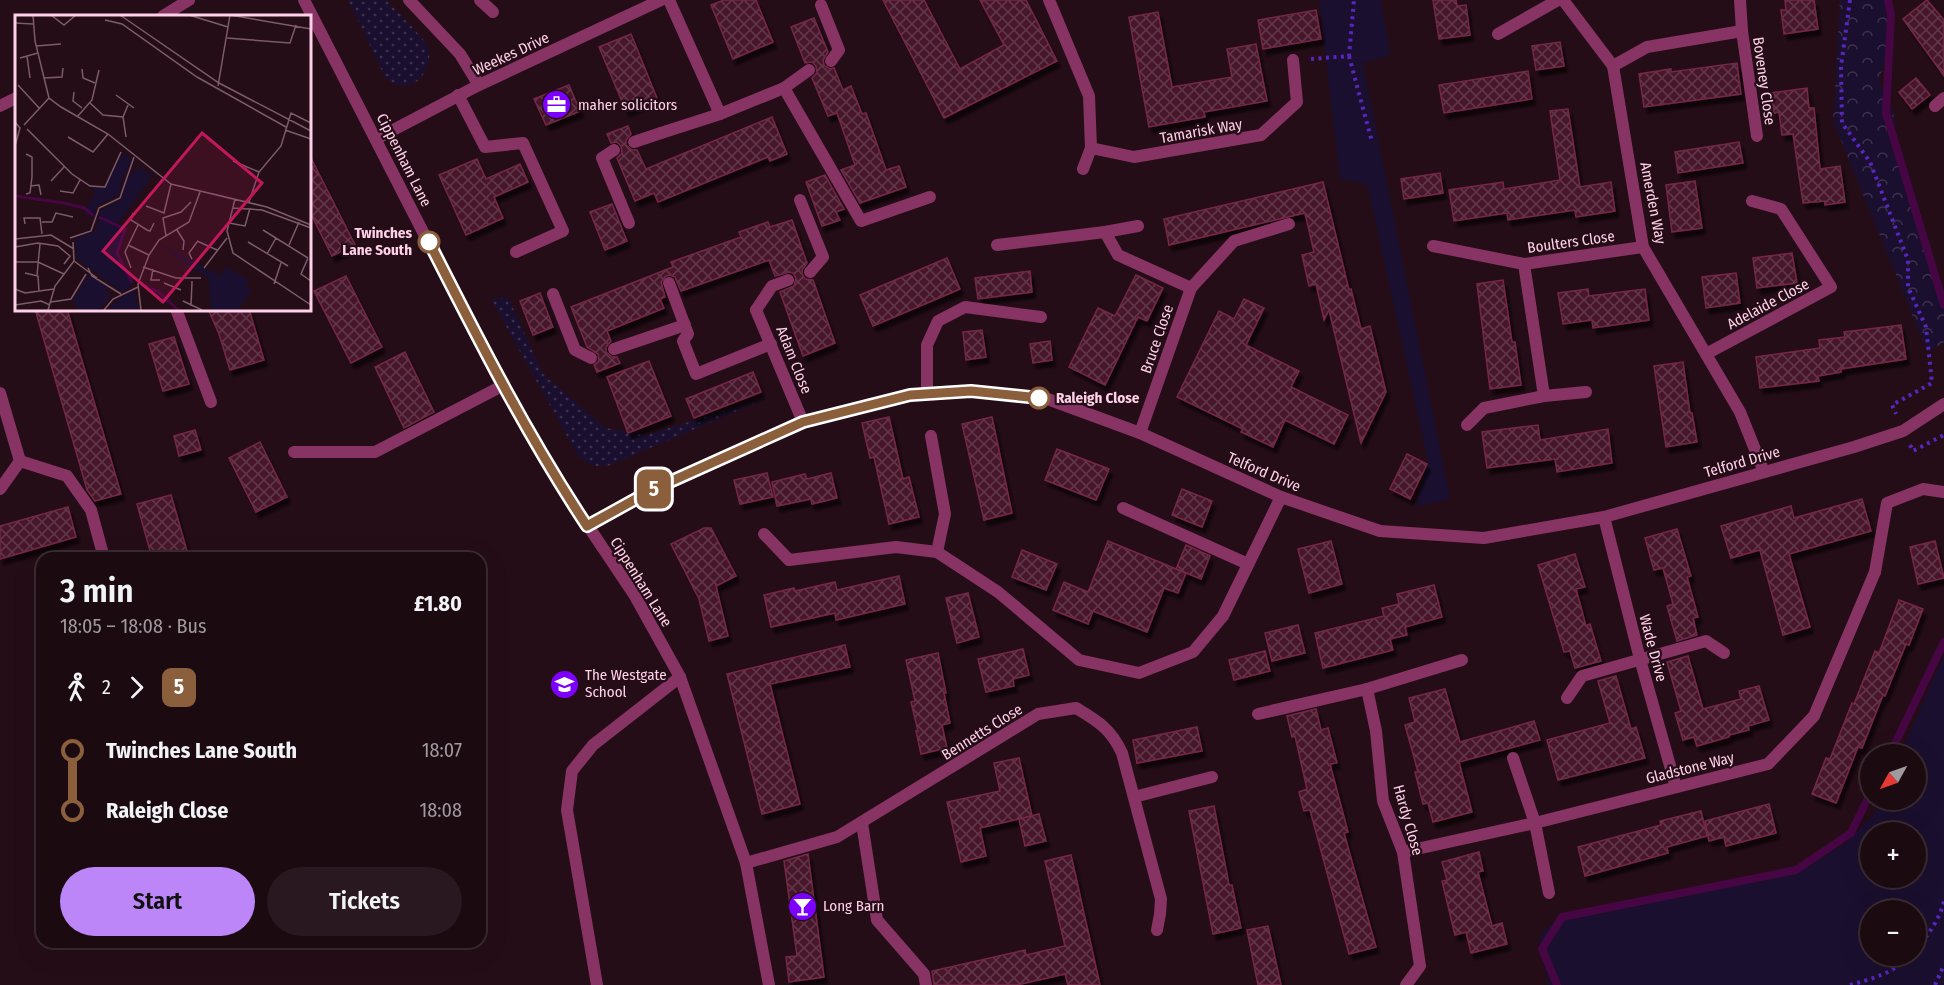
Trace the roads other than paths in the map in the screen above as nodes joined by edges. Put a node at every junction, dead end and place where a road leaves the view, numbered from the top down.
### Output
1 (189, 0) edge
2 (304, 0) edge
3 (409, 0) edge
4 (480, 0) edge
5 (669, 0) edge
6 (1049, 0) edge
7 (1558, 0) edge
8 (1563, 0) edge
9 (1740, 0) edge
10 (656, 1) edge
11 (821, 5) dead end
12 (493, 12) dead end
13 (165, 15) edge
14 (1742, 31) junction
15 (1498, 34) dead end
16 (1293, 60) road end
17 (831, 61) dead end
18 (1612, 66) junction
19 (809, 70) dead end
20 (479, 85) junction
21 (784, 88) junction
22 (458, 95) junction
23 (15, 98) edge
24 (0, 106) edge
25 (720, 114) junction
26 (1757, 136) dead end
27 (376, 139) junction
28 (634, 142) dead end
29 (1091, 148) junction
30 (614, 150) dead end
31 (1083, 169) dead end
32 (930, 197) dead end
33 (800, 200) dead end
34 (1752, 201) dead end
35 (629, 223) dead end
36 (1289, 224) dead end
37 (1138, 226) dead end
38 (1105, 232) junction
39 (997, 245) dead end
40 (1433, 246) dead end
41 (1644, 247) junction
42 (516, 252) dead end
43 (1524, 264) junction
44 (810, 272) dead end
45 (788, 280) dead end
46 (669, 283) dead end
47 (1191, 288) junction
48 (553, 294) dead end
49 (176, 310) edge
50 (1041, 317) dead end
51 (685, 325) junction
52 (771, 344) junction
53 (614, 349) dead end
54 (1706, 354) junction
55 (591, 358) dead end
56 (502, 386) junction
57 (1586, 392) dead end
58 (0, 393) edge
59 (927, 394) junction
60 (1544, 396) junction
61 (211, 402) dead end
62 (1944, 404) edge
63 (803, 422) junction
64 (1467, 424) dead end
65 (1140, 433) junction
66 (932, 436) dead end
67 (294, 452) dead end
68 (20, 462) junction
69 (1764, 472) junction
70 (0, 489) edge
71 (1944, 492) edge
72 (1281, 497) junction
73 (1123, 508) dead end
74 (1604, 517) junction
75 (587, 526) junction
76 (764, 534) dead end
77 (102, 552) edge
78 (938, 552) junction
79 (1248, 564) junction
80 (1724, 653) dead end
81 (1640, 659) junction
82 (1462, 660) dead end
83 (680, 677) junction
84 (1367, 689) junction
85 (1568, 698) dead end
86 (1258, 714) dead end
87 (1513, 758) dead end
88 (1212, 777) dead end
89 (1676, 787) junction
90 (1134, 796) junction
91 (862, 823) junction
92 (1534, 823) junction
93 (1403, 852) junction
94 (746, 863) junction
95 (1550, 893) dead end
96 (1157, 930) dead end
97 (597, 985) edge
98 (769, 985) edge
99 (926, 985) edge
100 (1406, 985) edge

1 - 13 street
2 - 27 street, Cippenham Lane
3 - 20 street
4 - 12 street
5 - 25 street
6 - 29 street
7 - 15 street
8 - 18 street, Amerden Way
9 - 14 street, Boveney Close
10 - 20 street, Weekes Drive
11 - 17 street
14 - 18 street, Boveney Close
14 - 26 street, Boveney Close
16 - 29 street, Tamarisk Way
18 - 41 street, Amerden Way
19 - 21 street
20 - 22 street, Weekes Drive
21 - 25 street
21 - 32 street
22 - 27 street, Weekes Drive
22 - 42 street
23 - 24 street
25 - 28 street
27 - 56 street, Cippenham Lane
29 - 31 street
30 - 35 street
33 - 44 street
34 - 54 street, Adelaide Close
36 - 47 street, Bruce Close
37 - 38 street
38 - 39 street
38 - 47 street
40 - 43 street, Boulters Close
41 - 43 street, Boulters Close
41 - 54 street, Amerden Way
43 - 60 street
45 - 52 street, Adam Close
46 - 51 street
47 - 65 street, Bruce Close
48 - 55 street
49 - 61 street
50 - 59 street
51 - 52 street
51 - 53 street
52 - 63 street, Adam Close
54 - 69 street, Amerden Way
56 - 67 street
56 - 75 street, Cippenham Lane
57 - 60 street
58 - 68 street
59 - 63 street, Telford Drive
59 - 65 street, Telford Drive
60 - 64 street
62 - 69 street, Telford Drive
63 - 75 street, Telford Drive
65 - 72 street, Telford Drive
66 - 78 street
68 - 70 street
68 - 77 street
69 - 74 street, Telford Drive
71 - 89 street, Gladstone Way
72 - 74 street, Telford Drive
72 - 79 street
73 - 79 street
74 - 81 street, Wade Drive
75 - 83 street, Cippenham Lane
76 - 78 street
78 - 79 street
80 - 81 street
81 - 85 street
81 - 89 street, Wade Drive
82 - 84 street
83 - 94 street, Cippenham Lane
83 - 97 street
84 - 86 street
84 - 93 street, Hardy Close
87 - 92 street
88 - 90 street
89 - 92 street, Gladstone Way
90 - 91 street, Bennetts Close
90 - 96 street, Bennetts Close
91 - 94 street, Bennetts Close
91 - 99 street
92 - 93 street, Gladstone Way
92 - 95 street
93 - 100 street, Hardy Close
94 - 98 street, Cippenham Lane

